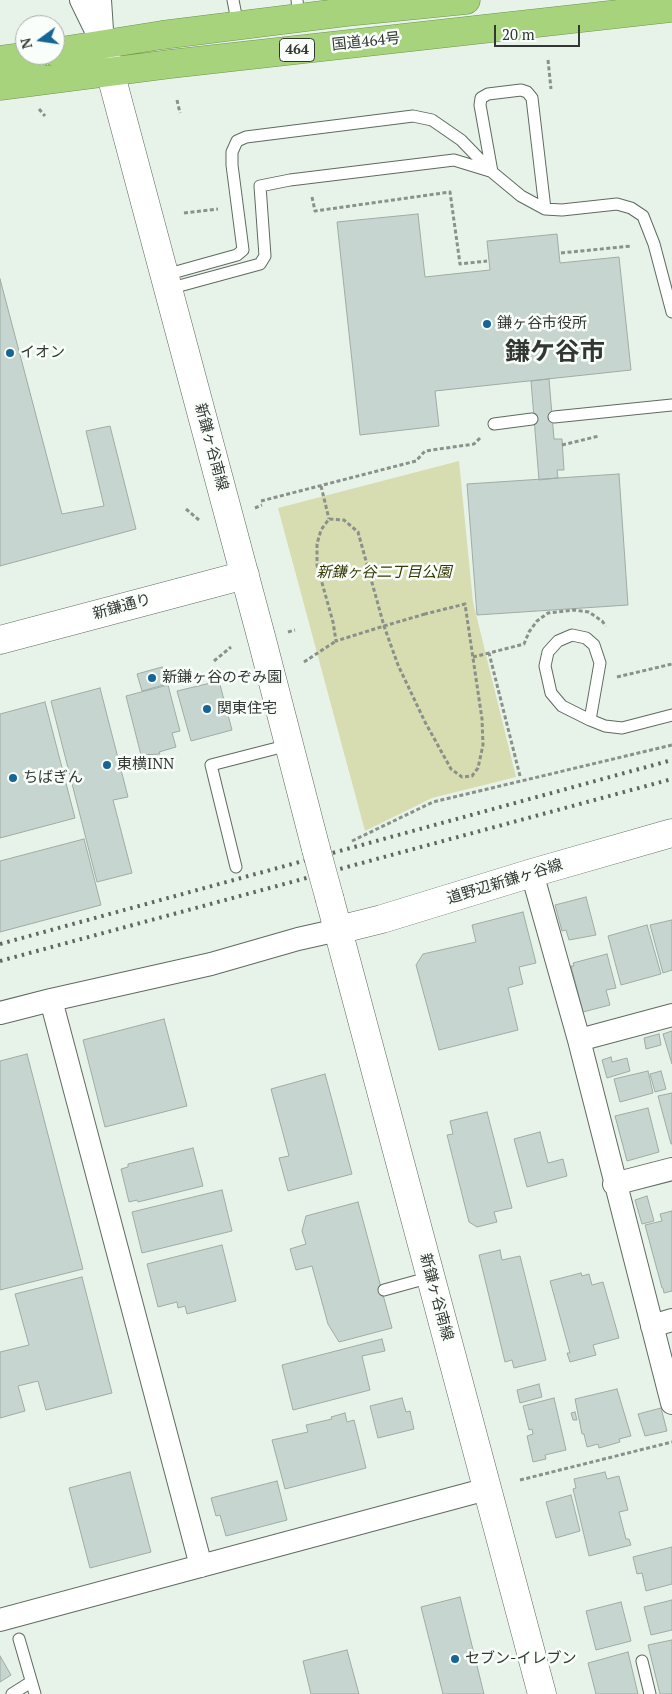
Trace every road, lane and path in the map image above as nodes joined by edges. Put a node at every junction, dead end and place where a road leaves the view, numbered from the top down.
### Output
1 (82, 0) edge
2 (100, 0) edge
3 (466, 0) edge
4 (346, 6) edge
5 (672, 8) edge
6 (298, 9) edge
7 (235, 13) edge
8 (103, 45) junction
9 (65, 51) edge
10 (15, 58) edge
11 (0, 60) edge
12 (548, 60) dead end
13 (111, 72) junction
14 (0, 86) edge
15 (552, 94) dead end
16 (177, 100) dead end
17 (38, 108) dead end
18 (180, 113) dead end
19 (45, 116) dead end
20 (492, 172) junction
21 (303, 198) dead end
22 (220, 208) dead end
23 (545, 209) junction
24 (184, 213) dead end
25 (631, 246) dead end
26 (561, 252) dead end
27 (487, 261) dead end
28 (167, 282) junction
29 (672, 312) edge
30 (672, 405) edge
31 (554, 417) dead end
32 (532, 419) dead end
33 (494, 424) joint
34 (599, 436) dead end
35 (562, 445) dead end
36 (321, 486) junction
37 (260, 501) dead end
38 (186, 509) dead end
39 (329, 518) junction
40 (199, 520) dead end
41 (245, 575) junction
42 (384, 626) junction
43 (0, 640) edge
44 (336, 640) junction
45 (231, 646) dead end
46 (489, 653) dead end
47 (473, 657) junction
48 (214, 661) dead end
49 (304, 662) dead end
50 (672, 715) edge
51 (590, 720) junction
52 (289, 745) junction
53 (672, 745) edge
54 (672, 833) edge
55 (352, 841) dead end
56 (236, 867) dead end
57 (532, 873) junction
58 (338, 930) junction
59 (51, 1000) junction
60 (0, 1014) edge
61 (672, 1015) edge
62 (578, 1040) junction
63 (672, 1168) edge
64 (614, 1184) junction
65 (431, 1277) junction
66 (384, 1290) dead end
67 (662, 1323) edge
68 (672, 1402) edge
69 (672, 1442) edge
70 (520, 1480) dead end
71 (487, 1489) junction
72 (201, 1566) junction
73 (0, 1620) edge
74 (19, 1639) dead end
75 (642, 1661) dead end
76 (31, 1682) junction
77 (12, 1694) edge
78 (35, 1694) edge
79 (542, 1694) edge
80 (650, 1694) edge

1 - 8 street, 新鎌ヶ谷南線
2 - 8 street, 新鎌ヶ谷南線
3 - 4 highway, 国道464号 / 464
4 - 6 highway, 国道464号 / 464
5 - 13 highway, 国道464号 / 464
6 - 7 highway, 国道464号 / 464
7 - 8 highway, 国道464号 / 464
8 - 9 highway, 国道464号 / 464
8 - 13 street, 新鎌ヶ谷南線
10 - 11 highway
12 - 15 path
13 - 14 highway, 国道464号 / 464
13 - 28 street, 新鎌ヶ谷南線
16 - 18 path
17 - 19 path
20 - 23 lane
20 - 23 lane
20 - 28 lane
20 - 28 lane
21 - 27 path
22 - 24 path
23 - 29 lane
25 - 26 path
28 - 41 street, 新鎌ヶ谷南線
30 - 31 lane
32 - 33 lane
33 - 36 path
34 - 35 path
36 - 37 path
36 - 39 path
38 - 40 path
39 - 42 path
39 - 44 path
41 - 43 street, 新鎌通り
41 - 52 street, 新鎌ヶ谷南線
42 - 44 path
42 - 47 path
42 - 47 path
44 - 49 path
45 - 48 path
46 - 47 path
50 - 51 lane
51 - 51 lane
52 - 56 lane
52 - 58 street, 新鎌ヶ谷南線, bridge
53 - 55 path
54 - 57 street, 道野辺新鎌ヶ谷線
57 - 58 street, 道野辺新鎌ヶ谷線
57 - 62 street
58 - 59 street
58 - 65 street, 新鎌ヶ谷南線
59 - 60 street
59 - 72 street
61 - 62 street
62 - 64 street
63 - 64 street
64 - 67 street
65 - 66 lane
65 - 71 street, 新鎌ヶ谷南線
67 - 68 street
69 - 70 path
71 - 72 street
71 - 79 street, 新鎌ヶ谷南線
72 - 73 street
74 - 76 lane
75 - 80 lane
76 - 77 lane
76 - 78 lane

